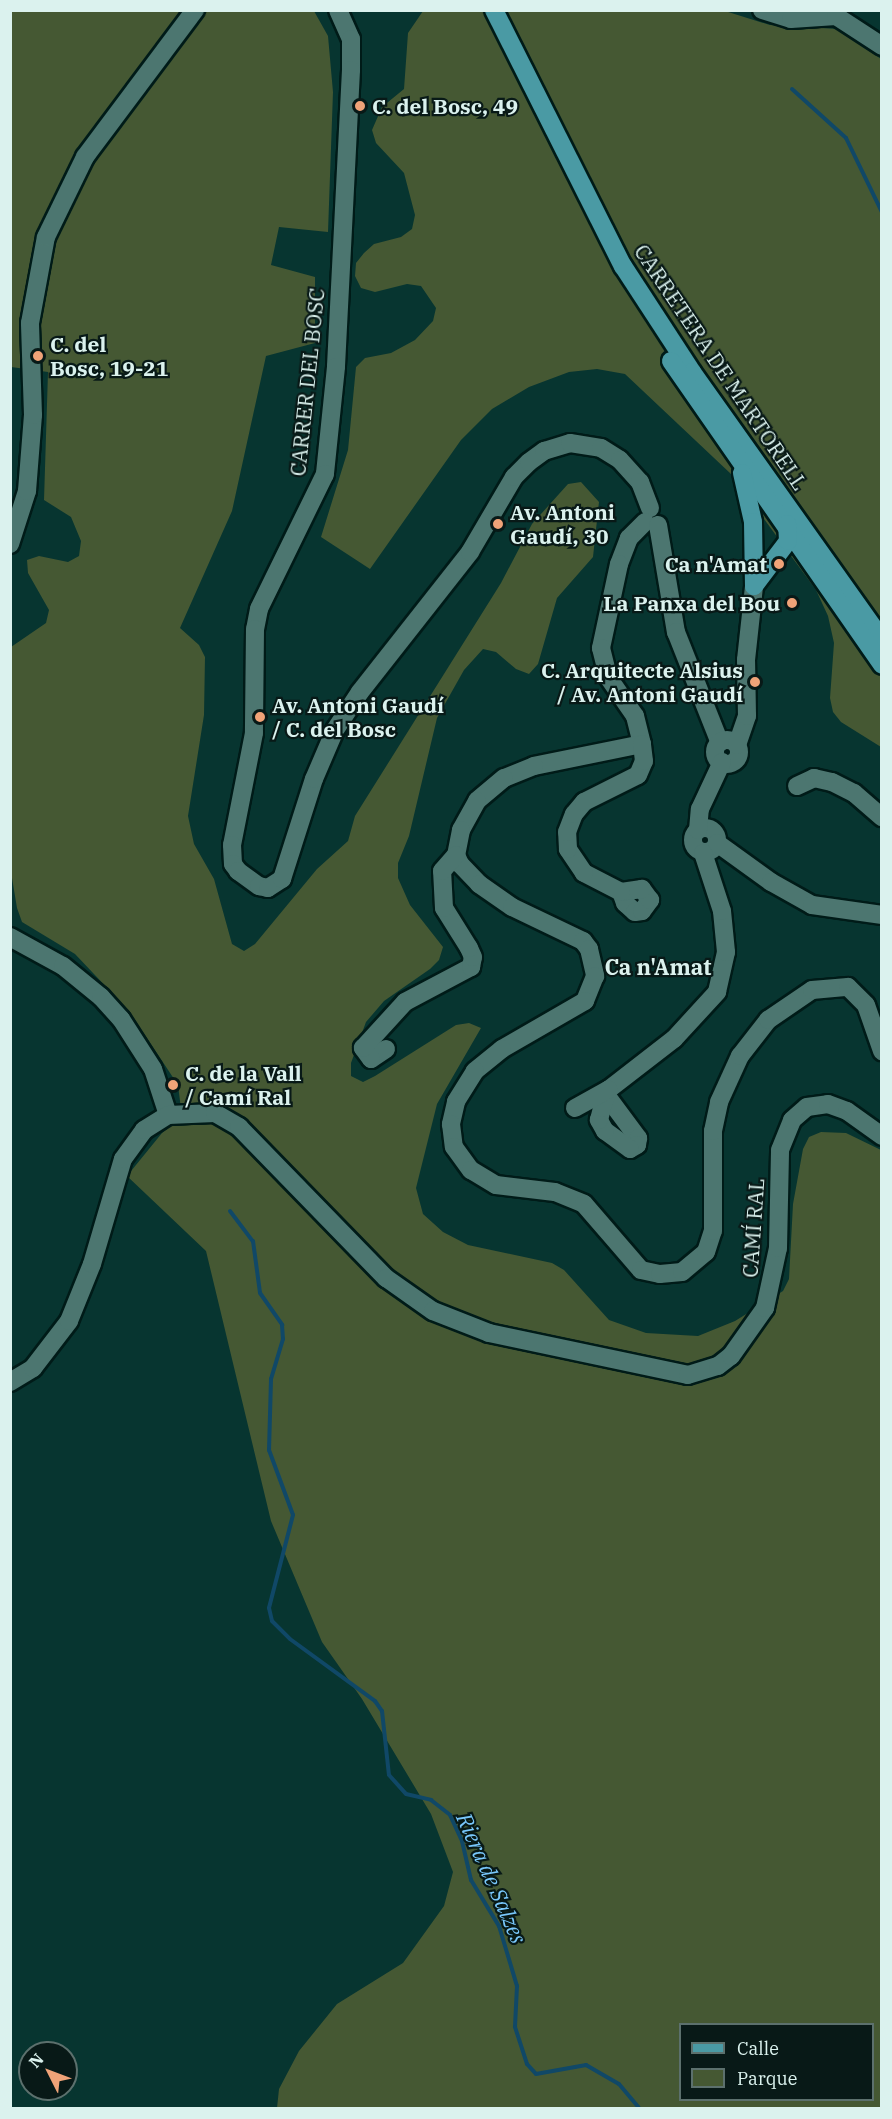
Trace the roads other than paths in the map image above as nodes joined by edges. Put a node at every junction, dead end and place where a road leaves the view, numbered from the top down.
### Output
1 (195, 10) edge
2 (338, 10) edge
3 (494, 10) edge
4 (762, 10) edge
5 (882, 46) edge
6 (623, 266) junction
7 (736, 456) junction
8 (775, 488) junction
9 (651, 518) junction
10 (787, 527) junction
11 (751, 540) junction
12 (10, 544) edge
13 (819, 550) junction
14 (776, 557) junction
15 (754, 586) junction
16 (829, 592) junction
17 (882, 639) edge
18 (882, 665) edge
19 (642, 744) junction
20 (729, 744) junction
21 (797, 786) dead end
22 (882, 817) edge
23 (710, 848) junction
24 (456, 855) junction
25 (621, 892) dead end
26 (882, 915) edge
27 (10, 937) edge
28 (386, 1049) dead end
29 (882, 1051) edge
30 (575, 1108) dead end
31 (168, 1115) junction
32 (882, 1136) edge
33 (10, 1382) edge

1 - 12 street
2 - 9 street, CARRER DEL BOSC
3 - 6 main road, CARRETERA DE MARTORELL
4 - 5 street
6 - 7 main road
6 - 8 main road, CARRETERA DE MARTORELL
7 - 10 main road
7 - 11 main road
8 - 10 main road
8 - 13 main road, CARRETERA DE MARTORELL
9 - 19 street
9 - 20 street
10 - 11 main road
10 - 13 main road
10 - 14 main road
10 - 16 main road
11 - 14 main road
11 - 15 main road
13 - 17 main road, CARRETERA DE MARTORELL
14 - 15 main road
14 - 16 main road
15 - 20 street
16 - 18 main road
19 - 24 street
19 - 25 street
20 - 23 street
21 - 22 street
23 - 26 street
23 - 30 street
24 - 28 street
24 - 29 street
27 - 31 street
31 - 32 street, CAMÍ RAL
31 - 33 street

